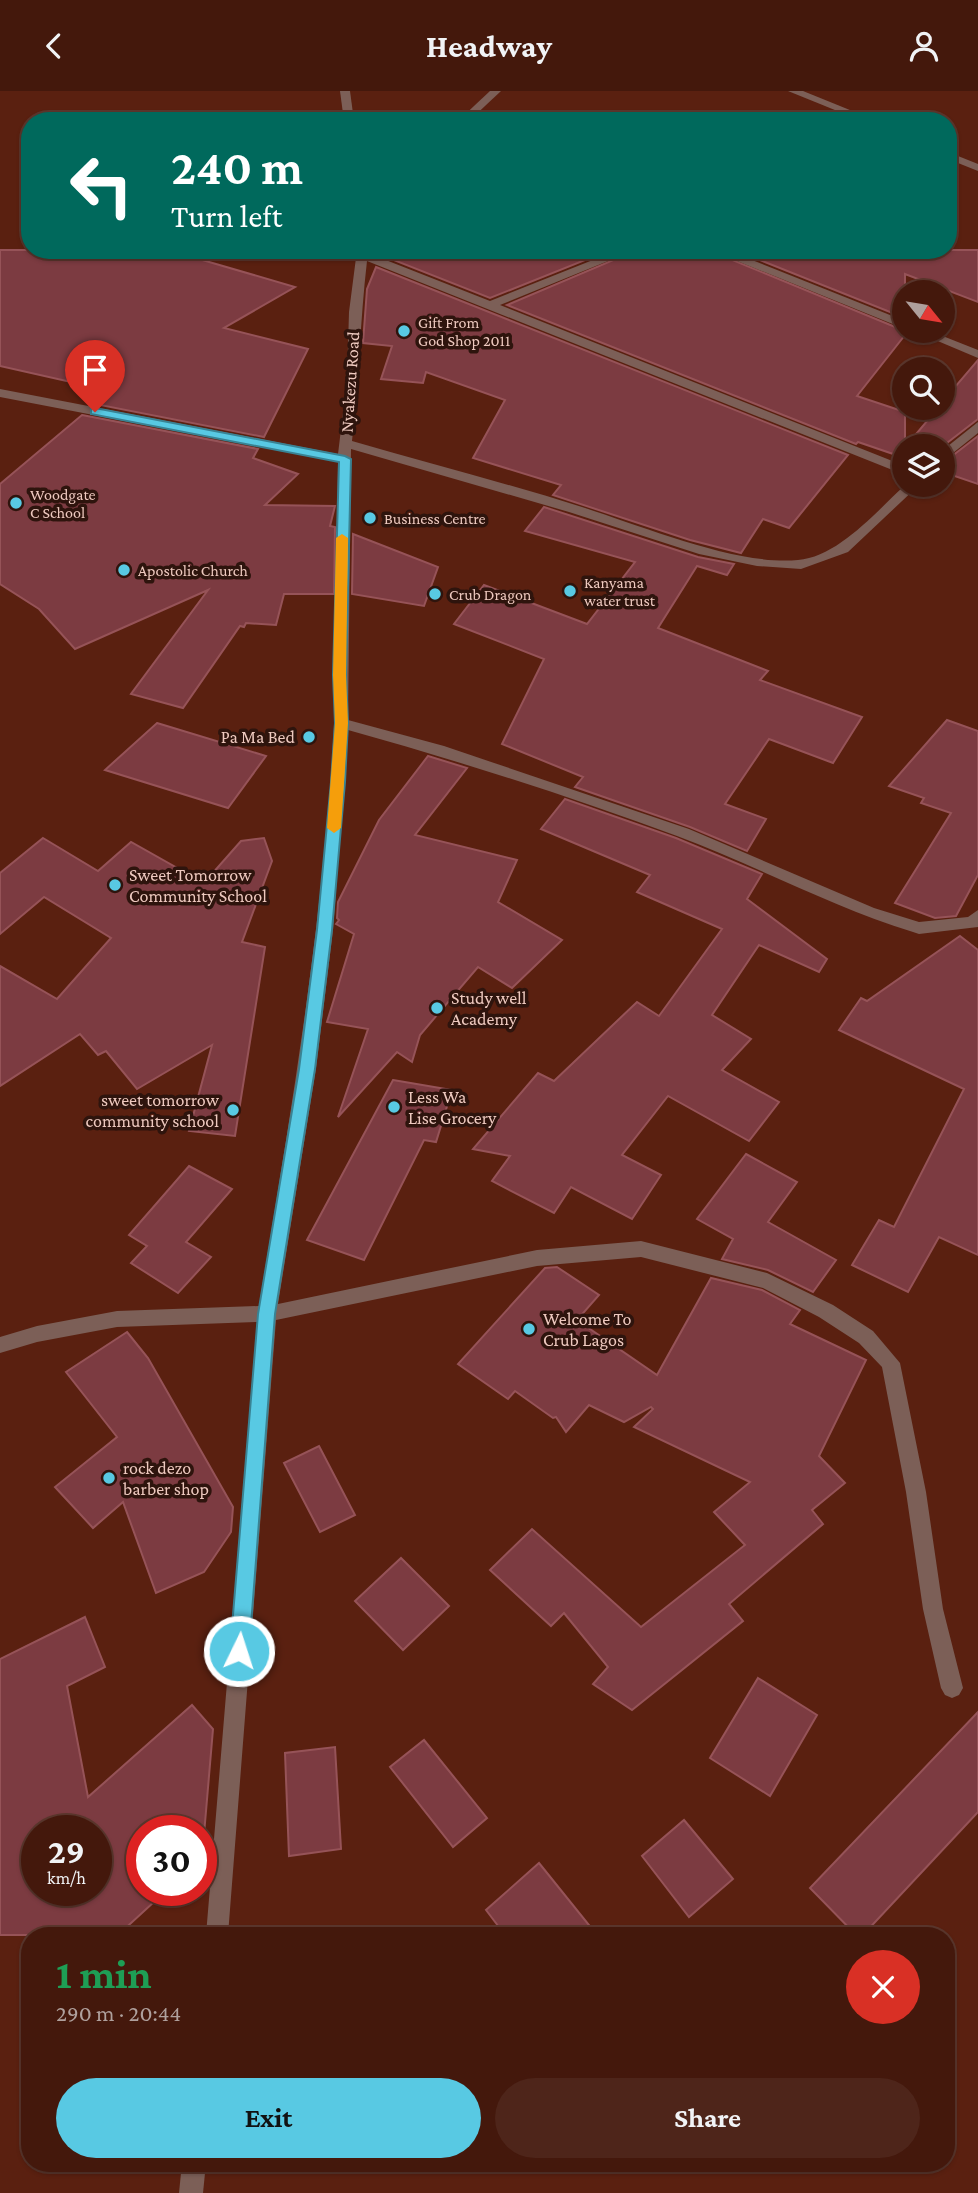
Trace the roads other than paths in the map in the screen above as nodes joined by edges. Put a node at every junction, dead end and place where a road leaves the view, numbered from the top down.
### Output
1 (345, 91) edge
2 (496, 91) edge
3 (793, 91) edge
4 (348, 112) edge
5 (473, 112) edge
6 (848, 112) edge
7 (957, 159) edge
8 (978, 168) edge
9 (362, 259) edge
10 (378, 259) edge
11 (606, 259) edge
12 (739, 259) edge
13 (491, 305) junction
14 (892, 319) edge
15 (950, 343) edge
16 (978, 354) edge
17 (7, 394) edge
18 (0, 408) edge
19 (978, 426) edge
20 (955, 446) edge
21 (345, 451) junction
22 (892, 466) edge
23 (899, 497) edge
24 (342, 723) junction
25 (978, 916) edge
26 (267, 1314) junction
27 (0, 1345) edge
28 (952, 1688) dead end
29 (218, 1927) edge
30 (193, 2172) edge
31 (191, 2193) edge

1 - 4 street
2 - 5 street
3 - 6 street
7 - 8 street
9 - 21 street, Nyakezu Road
10 - 13 street
11 - 13 street
12 - 14 street
13 - 22 street
15 - 16 street
17 - 18 street
17 - 21 street
19 - 20 street
21 - 23 street
21 - 24 street, Nyakezu Road
24 - 25 street
24 - 26 street, Nyakezu Road
26 - 27 street
26 - 28 street
26 - 29 street, Nyakezu Road
30 - 31 street

